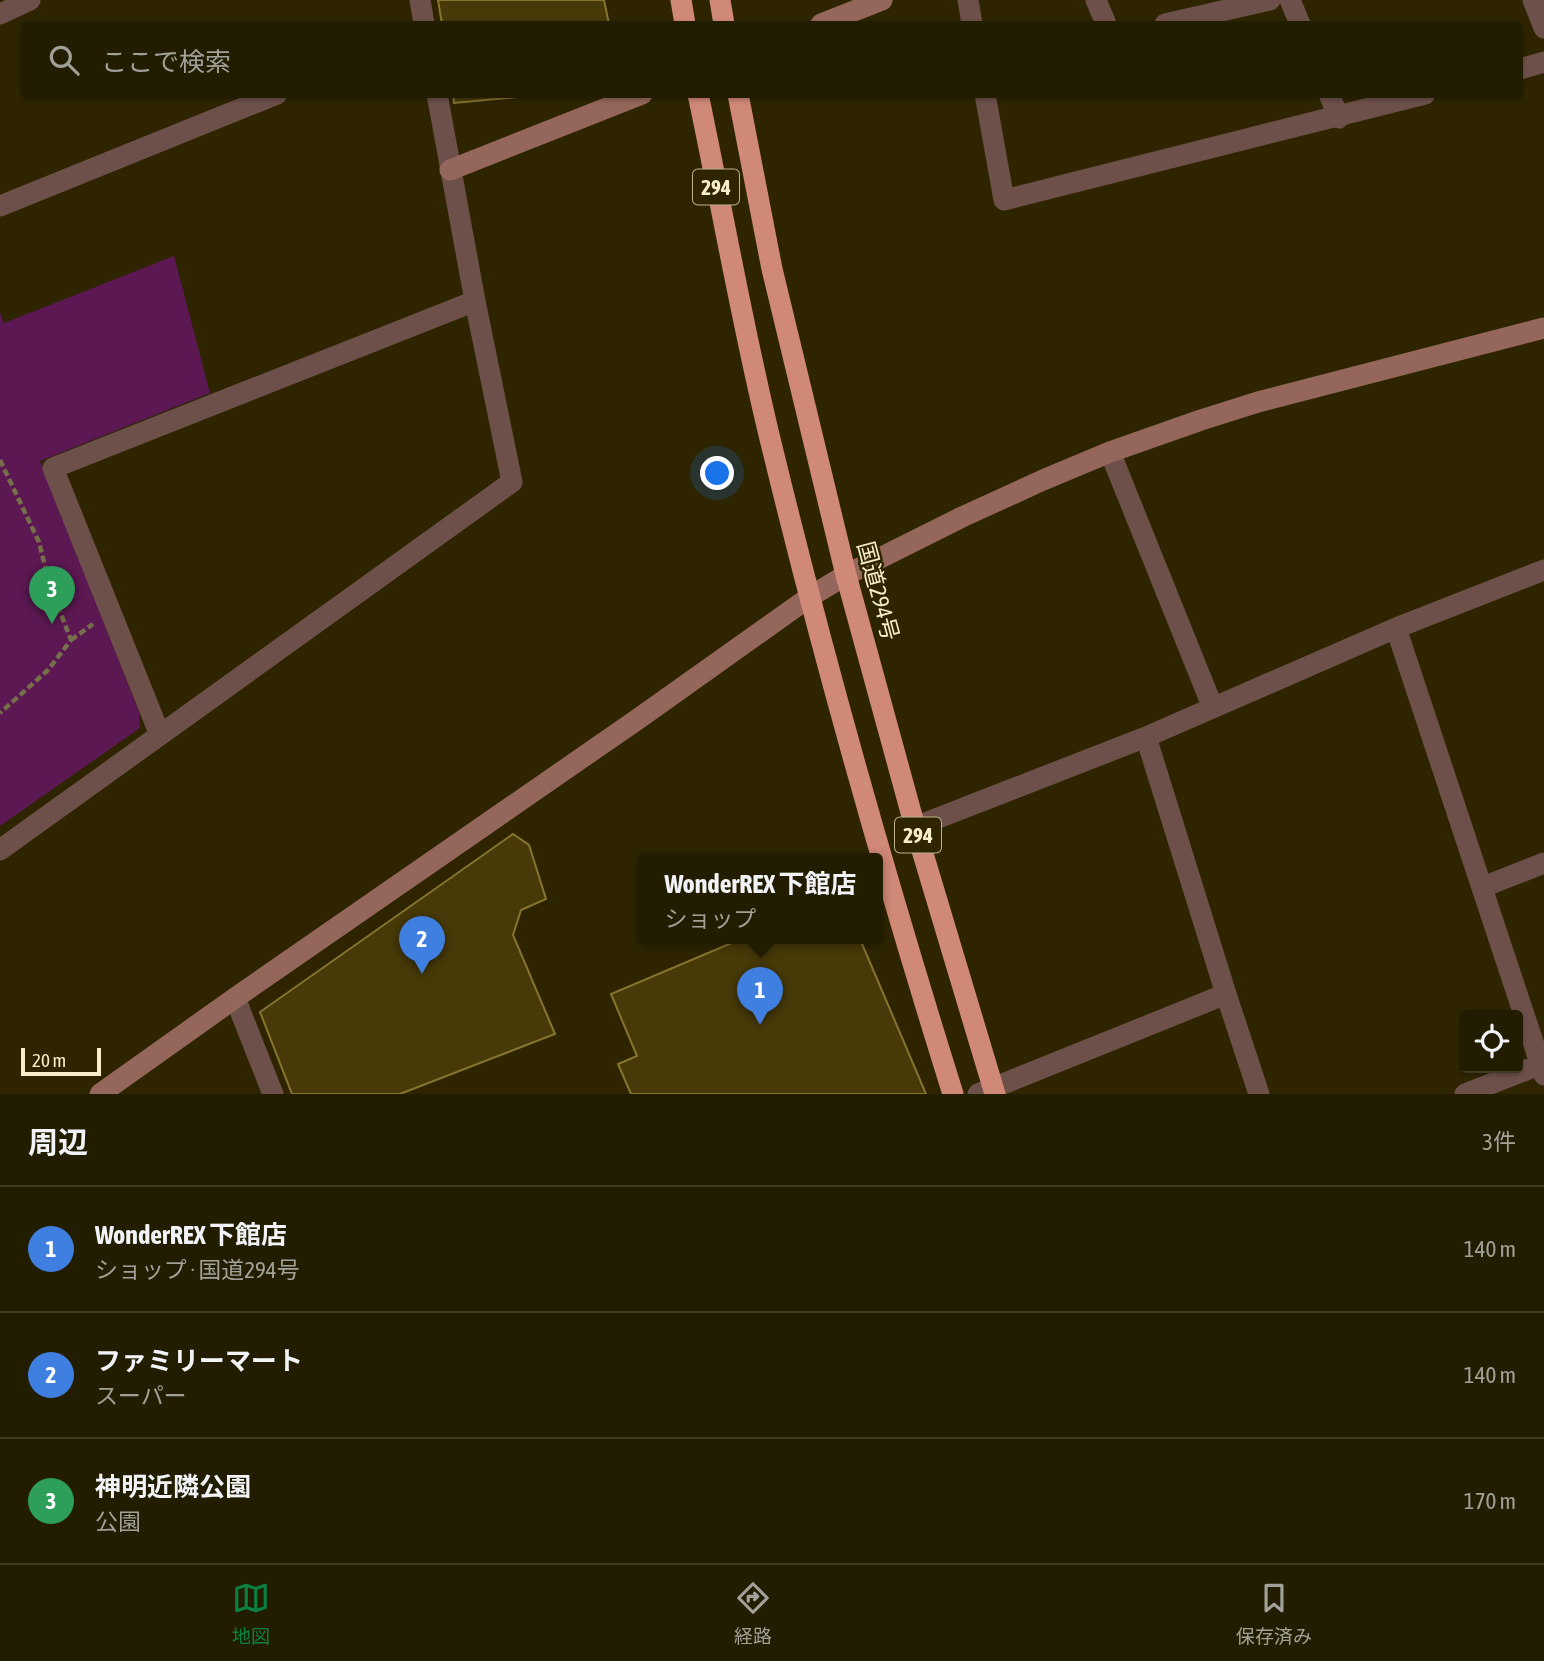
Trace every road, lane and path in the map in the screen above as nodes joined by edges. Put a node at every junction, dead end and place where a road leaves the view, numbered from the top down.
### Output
1 (30, 0) edge
2 (420, 0) edge
3 (681, 0) edge
4 (720, 0) edge
5 (882, 0) edge
6 (968, 0) edge
7 (1096, 0) edge
8 (1270, 0) edge
9 (1290, 0) edge
10 (1533, 0) edge
11 (0, 14) edge
12 (424, 21) edge
13 (684, 21) edge
14 (724, 21) edge
15 (829, 21) edge
16 (972, 21) edge
17 (1105, 21) edge
18 (1178, 21) edge
19 (1299, 21) edge
20 (1544, 28) edge
21 (1544, 62) edge
22 (1523, 68) edge
23 (267, 98) edge
24 (438, 98) edge
25 (632, 98) edge
26 (699, 98) edge
27 (739, 98) edge
28 (986, 98) edge
29 (1331, 98) edge
30 (1411, 98) edge
31 (1339, 118) junction
32 (450, 170) junction
33 (0, 206) edge
34 (475, 301) junction
35 (1544, 328) edge
36 (1110, 452) junction
37 (0, 460) edge
38 (1544, 570) edge
39 (846, 575) junction
40 (811, 596) junction
41 (1396, 628) junction
42 (1213, 708) junction
43 (0, 713) edge
44 (160, 735) junction
45 (1146, 737) junction
46 (915, 827) junction
47 (0, 850) edge
48 (878, 853) edge
49 (1544, 863) edge
50 (883, 870) edge
51 (1483, 887) junction
52 (1226, 994) junction
53 (234, 998) junction
54 (1543, 1068) edge
55 (989, 1092) edge
56 (100, 1094) edge
57 (273, 1094) edge
58 (953, 1094) edge
59 (1259, 1094) edge
60 (1465, 1094) edge

1 - 11 street
2 - 12 street
3 - 13 highway
4 - 14 highway
5 - 15 street
6 - 16 street
7 - 17 street
8 - 18 street
9 - 19 street
10 - 20 street
21 - 22 street
23 - 33 street
24 - 32 street
25 - 32 street
26 - 40 highway, 294
27 - 39 highway, 国道294号 / 294
28 - 31 street
29 - 31 street
30 - 31 street
32 - 34 street
34 - 44 street
34 - 44 street
35 - 36 street
36 - 39 street
36 - 42 street
37 - 43 path
38 - 41 street
39 - 40 street
39 - 46 highway, 国道294号 / 294
40 - 48 highway, 294
40 - 53 street
41 - 42 street
41 - 51 street
42 - 45 street
44 - 47 street
45 - 46 street
45 - 52 street
46 - 55 highway, 国道294号 / 294
49 - 51 street
50 - 58 highway, 294
51 - 54 street
52 - 55 street
52 - 59 street
53 - 56 street
53 - 57 street
54 - 60 street

